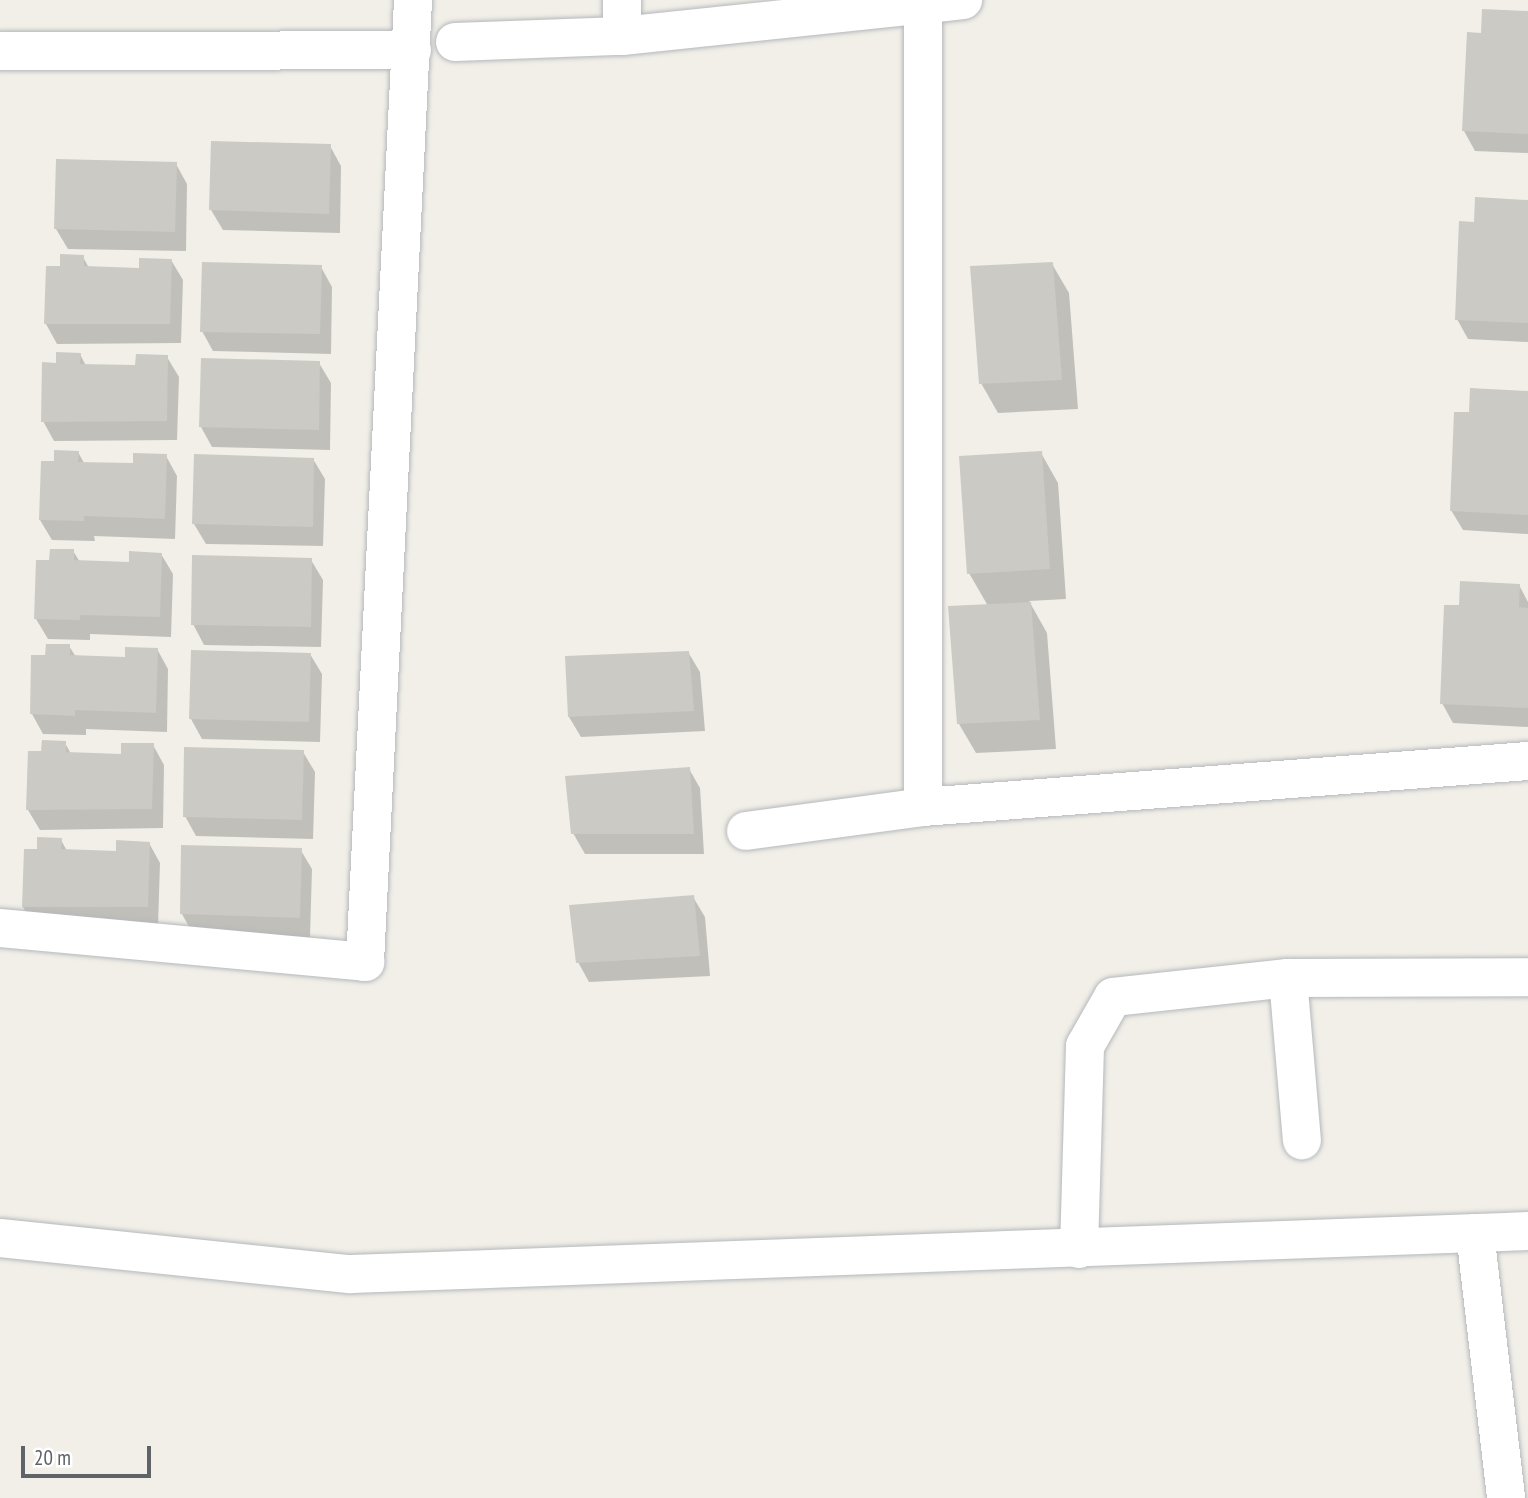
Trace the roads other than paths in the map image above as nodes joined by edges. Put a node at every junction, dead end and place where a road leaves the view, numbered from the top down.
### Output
1 (413, 0) edge
2 (964, 0) edge
3 (923, 6) junction
4 (622, 18) edge
5 (455, 42) dead end
6 (412, 50) junction
7 (0, 51) edge
8 (0, 70) edge
9 (1528, 761) edge
10 (923, 807) junction
11 (746, 831) dead end
12 (0, 928) edge
13 (1289, 978) junction
14 (1528, 978) edge
15 (1302, 1140) dead end
16 (1528, 1231) edge
17 (1475, 1233) junction
18 (0, 1237) edge
19 (1079, 1249) junction
20 (1507, 1498) edge

1 - 6 street
2 - 3 street
3 - 4 street
3 - 10 street
4 - 5 street
6 - 7 street
6 - 12 street
7 - 8 street
9 - 10 street
10 - 11 street
13 - 14 street
13 - 15 street
13 - 19 street
16 - 17 street
17 - 19 street
17 - 20 street
18 - 19 street

